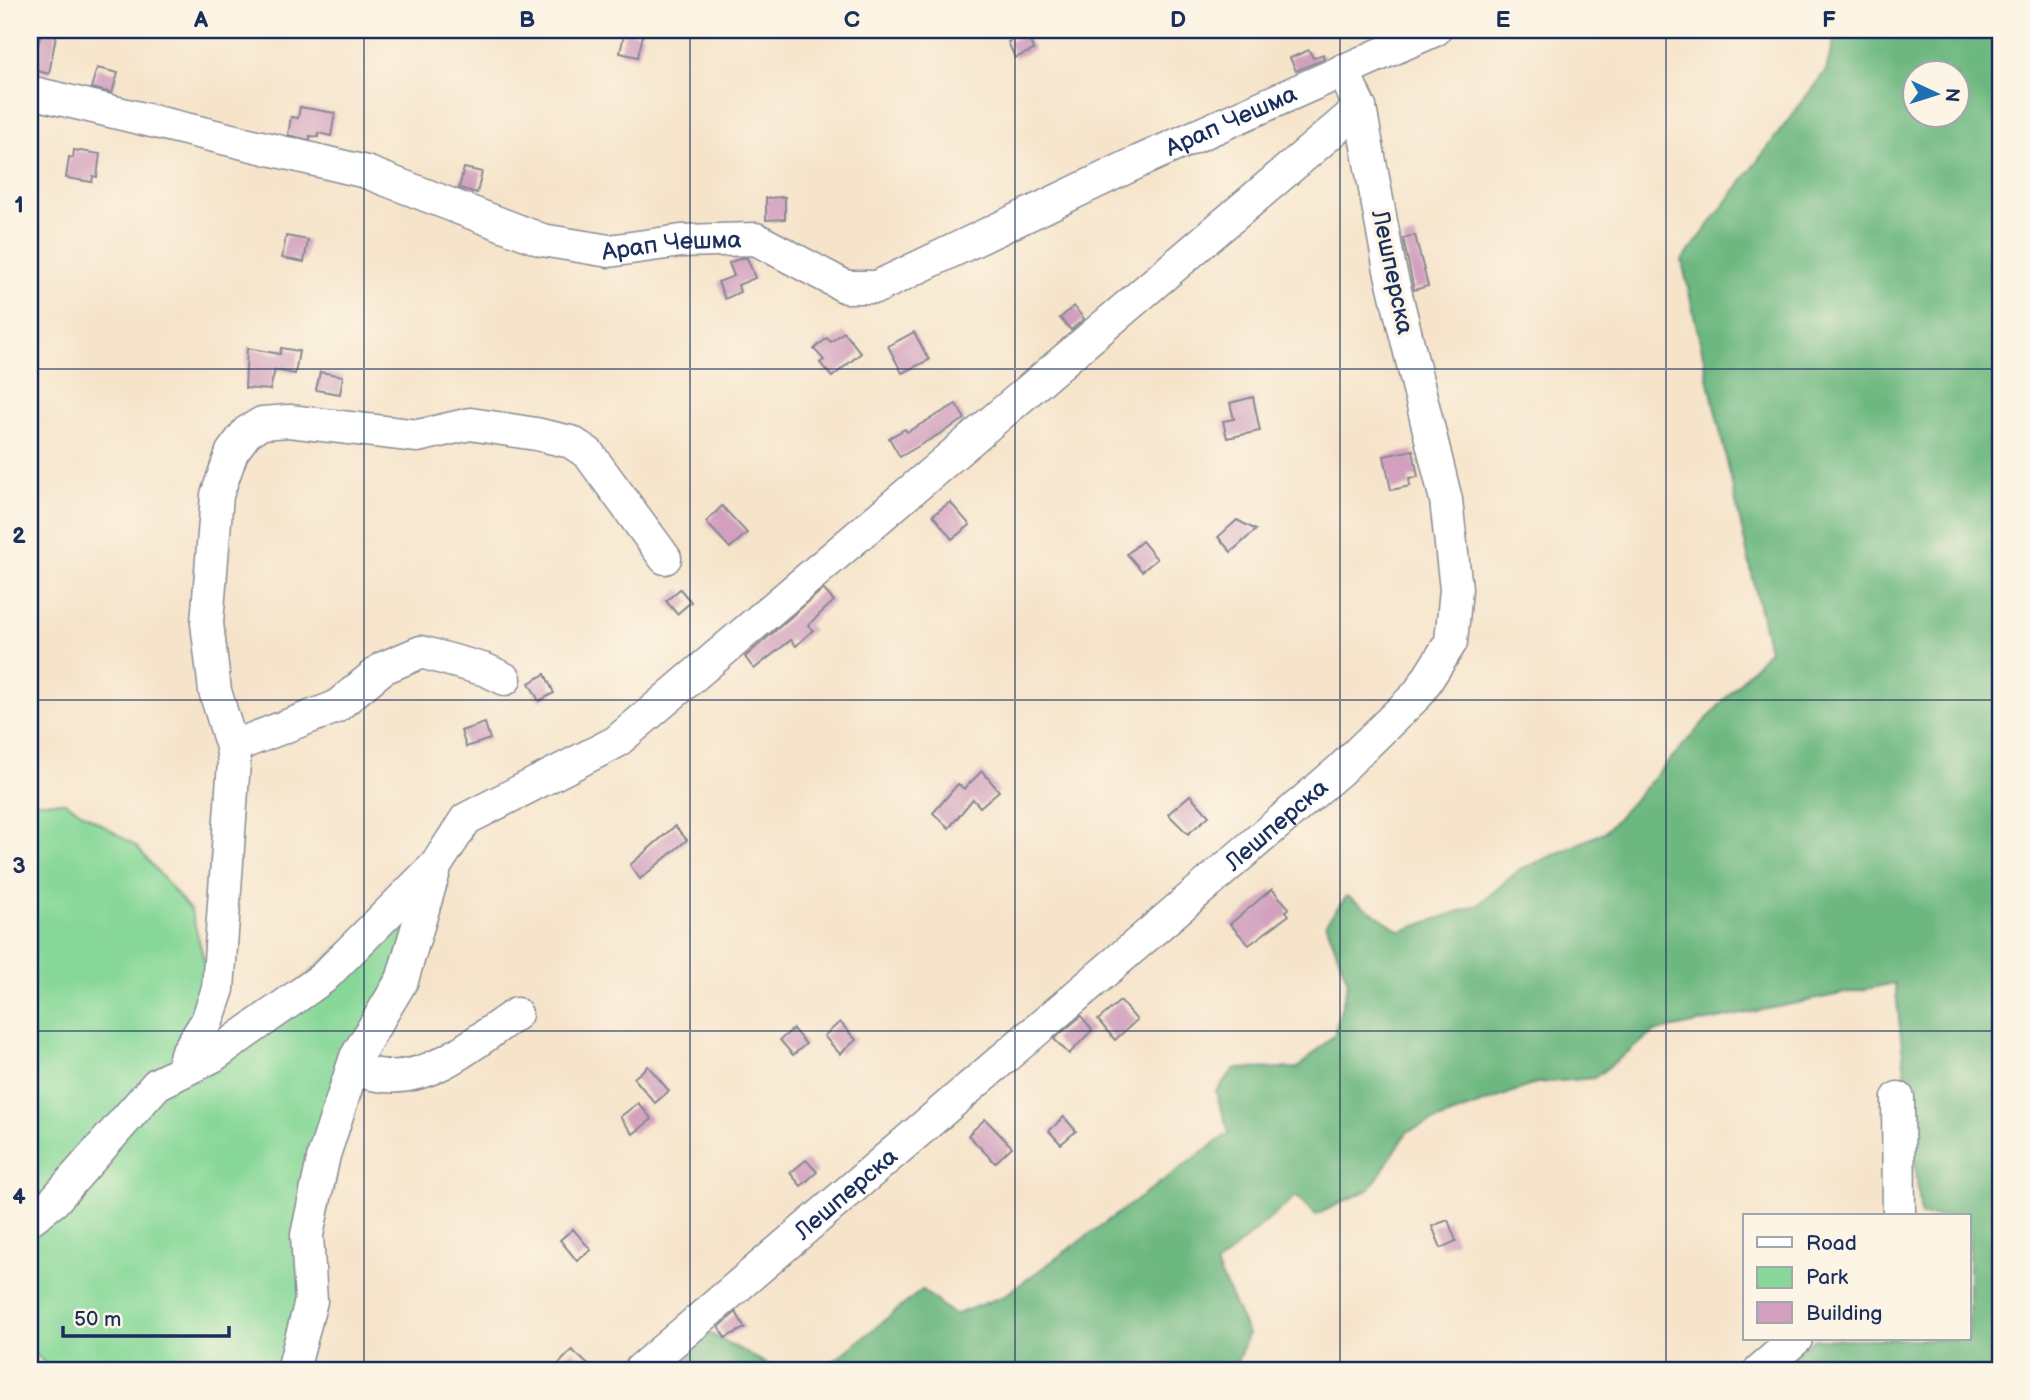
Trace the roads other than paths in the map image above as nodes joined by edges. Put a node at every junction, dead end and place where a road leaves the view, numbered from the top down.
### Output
1 (1435, 30) edge
2 (1343, 70) junction
3 (30, 92) edge
4 (1360, 108) junction
5 (665, 558) dead end
6 (505, 679) dead end
7 (232, 747) junction
8 (436, 865) junction
9 (516, 1014) dead end
10 (352, 1070) junction
11 (181, 1071) junction
12 (1898, 1098) dead end
13 (1899, 1214) edge
14 (30, 1219) edge
15 (1795, 1340) edge
16 (293, 1370) edge
17 (640, 1370) edge
18 (1760, 1370) edge

1 - 2 street, Арап Чешма
2 - 3 street, Арап Чешма
2 - 4 street, Лешперска
4 - 8 street
4 - 17 street, Лешперска
5 - 7 street
6 - 7 street
7 - 11 street
8 - 10 street
8 - 11 street
9 - 10 street
10 - 16 street
11 - 14 street
12 - 13 street
15 - 18 street

